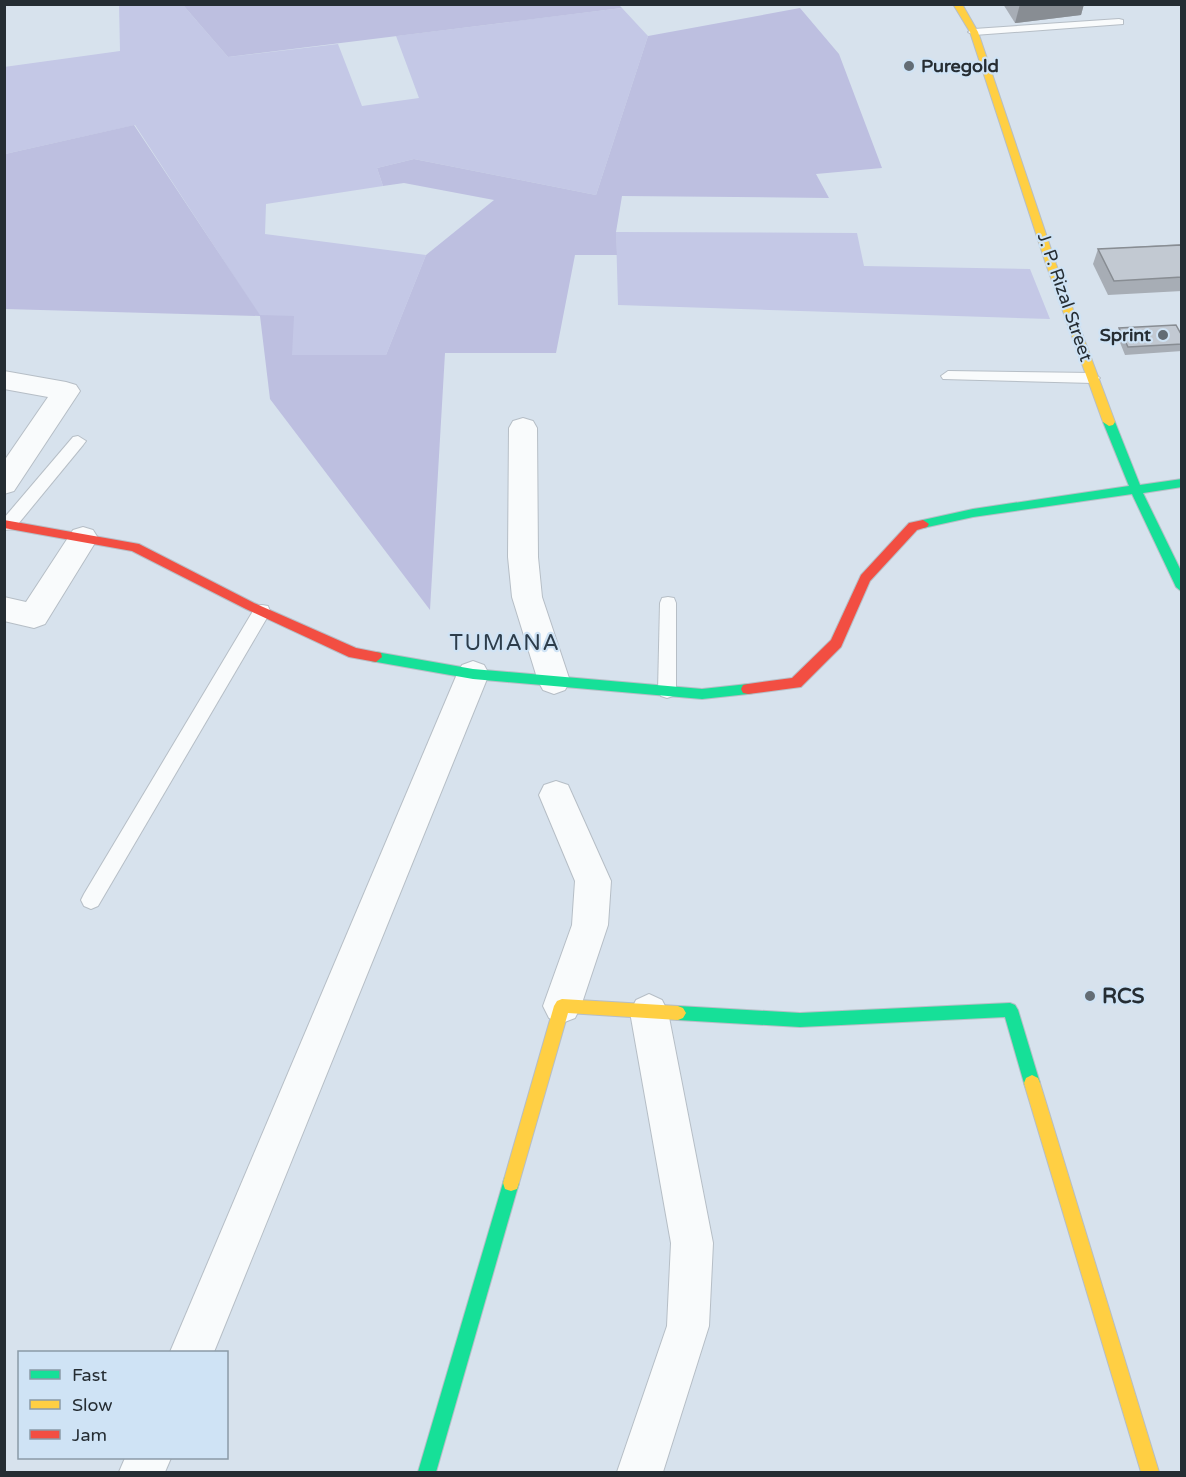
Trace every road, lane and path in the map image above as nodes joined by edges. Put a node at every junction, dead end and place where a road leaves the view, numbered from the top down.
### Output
1 (957, 4) edge
2 (1119, 22) dead end
3 (975, 32) junction
4 (948, 376) dead end
5 (1093, 378) junction
6 (4, 380) edge
7 (523, 428) dead end
8 (78, 441) dead end
9 (1182, 483) edge
10 (4, 484) edge
11 (1137, 491) junction
12 (6, 525) edge
13 (83, 538) junction
14 (1182, 587) edge
15 (668, 603) dead end
16 (4, 609) edge
17 (262, 611) junction
18 (473, 674) junction
19 (554, 681) junction
20 (667, 691) junction
21 (556, 795) dead end
22 (92, 900) dead end
23 (562, 1006) junction
24 (649, 1012) junction
25 (193, 1351) edge
26 (148, 1459) edge
27 (142, 1473) edge
28 (428, 1473) edge
29 (640, 1473) edge
30 (1150, 1473) edge

1 - 3 street, J. P. Rizal Street
2 - 3 lane
3 - 5 street, J. P. Rizal Street
4 - 5 lane
5 - 11 street, J. P. Rizal Street
6 - 10 street
7 - 19 street
8 - 12 lane
9 - 11 street
11 - 14 street, J. P. Rizal Street
11 - 20 street
12 - 13 street
13 - 16 street
13 - 17 street
15 - 20 lane
17 - 18 street
17 - 22 lane
18 - 19 street
18 - 25 street
19 - 20 street
21 - 23 street
23 - 24 street
23 - 28 street
24 - 29 street
24 - 30 street
26 - 27 street

